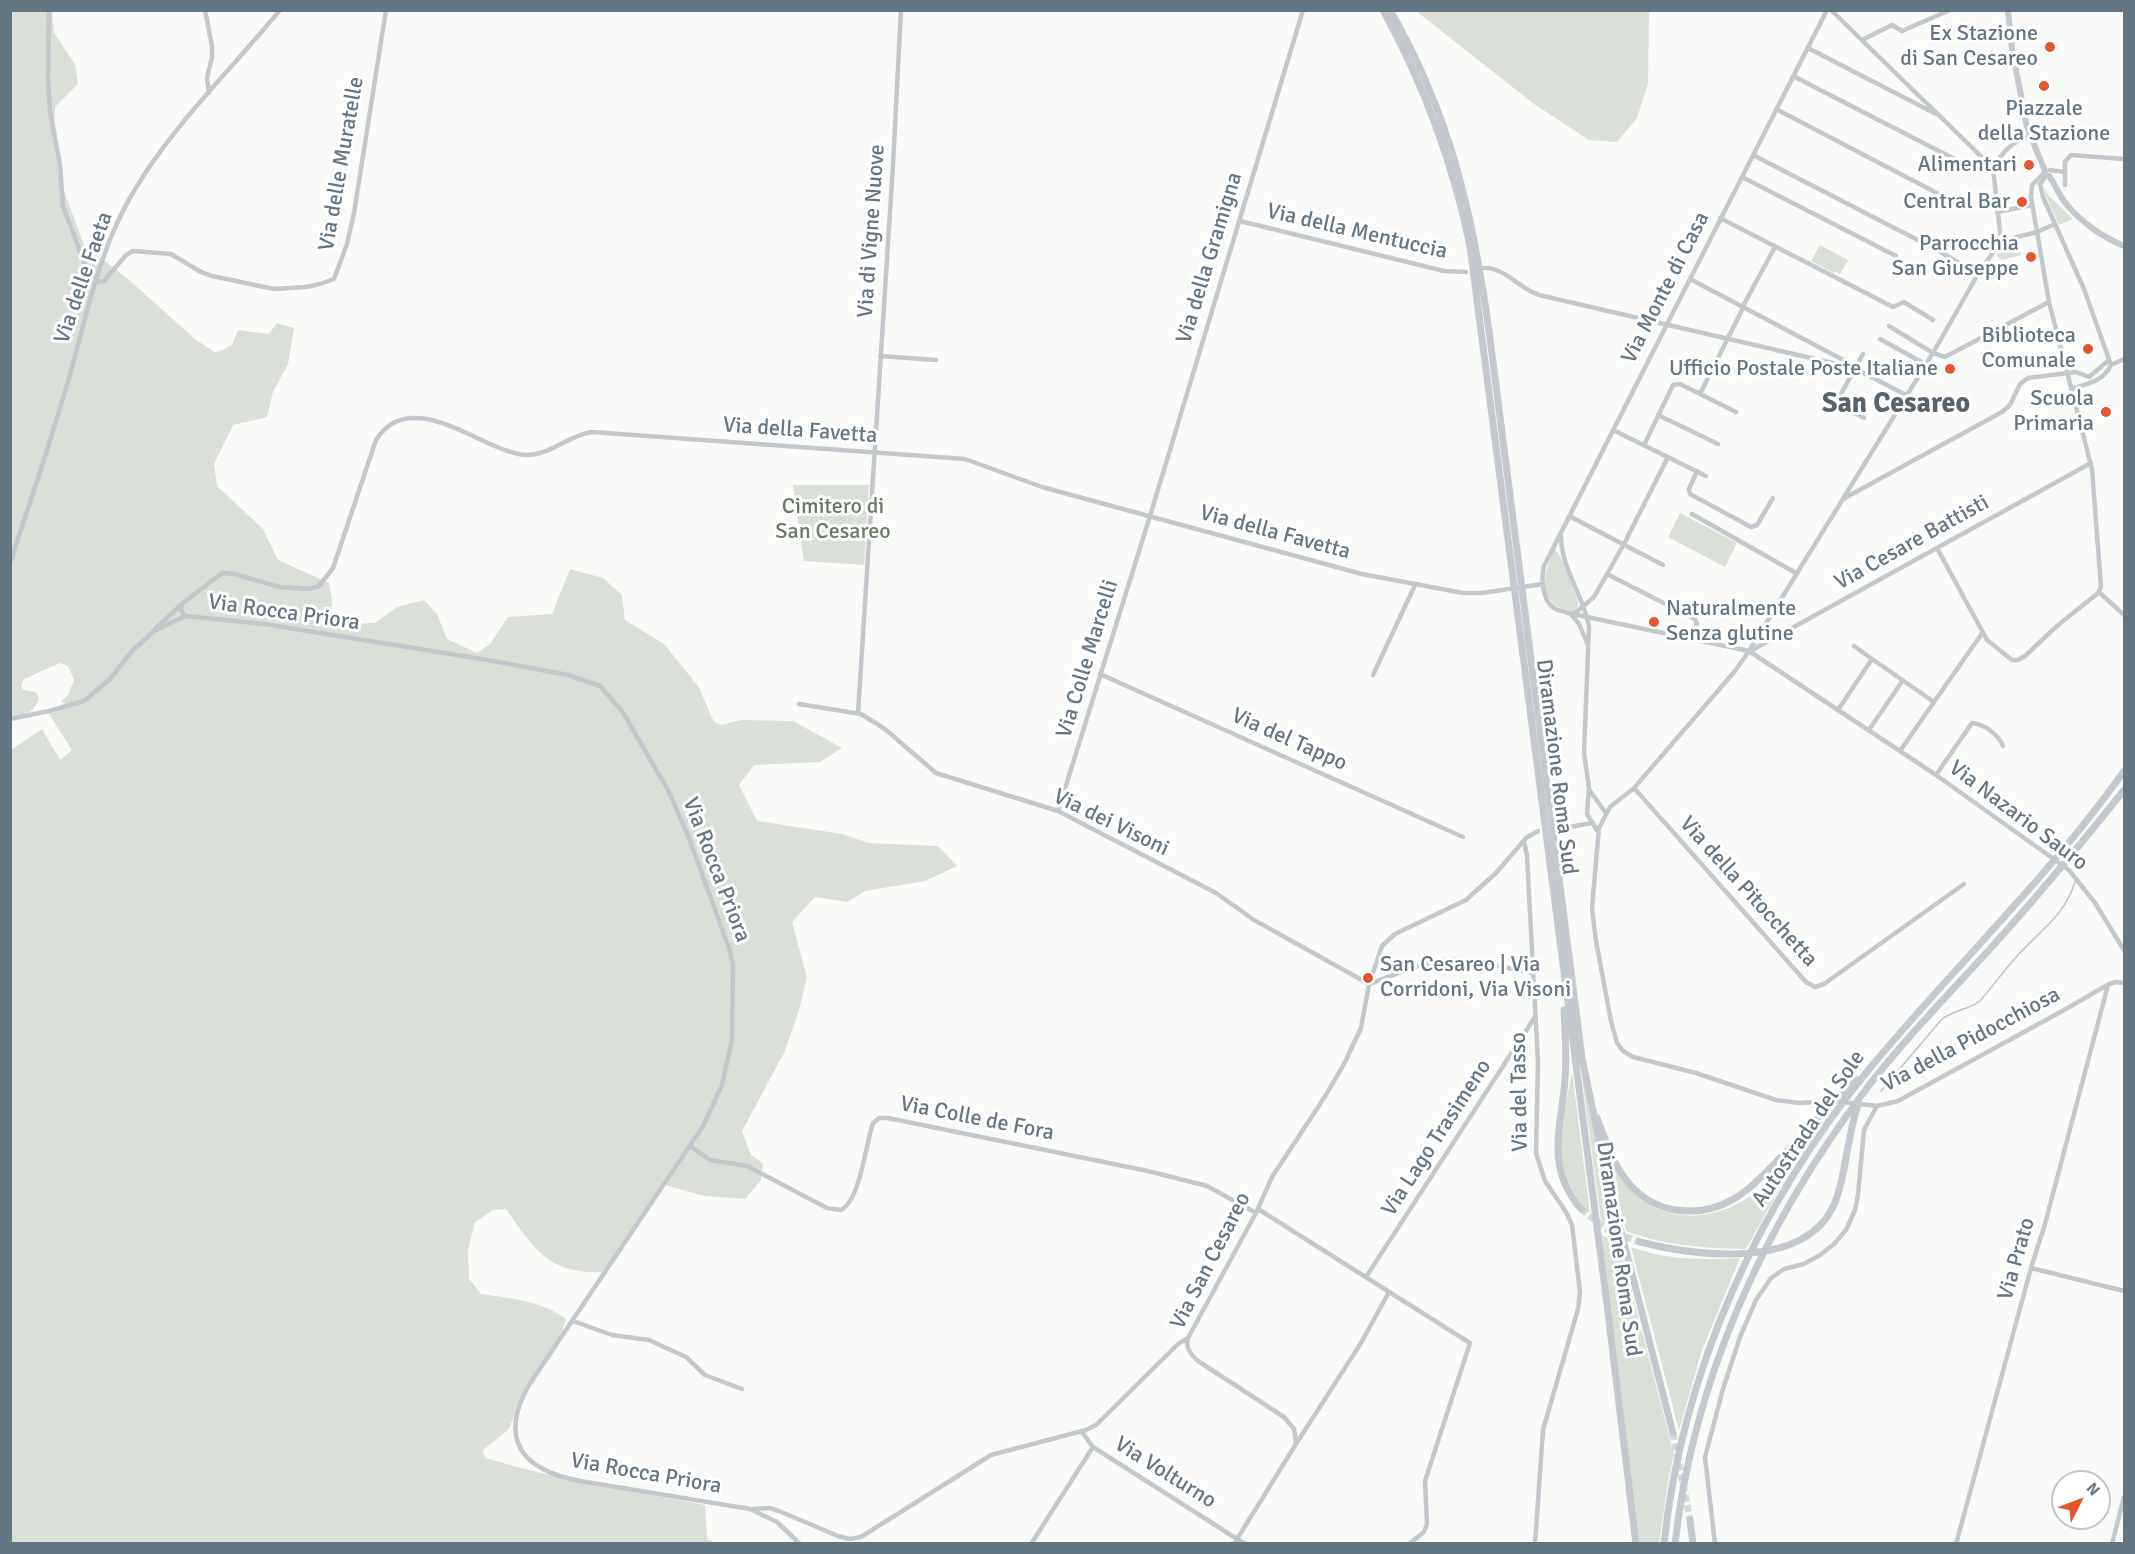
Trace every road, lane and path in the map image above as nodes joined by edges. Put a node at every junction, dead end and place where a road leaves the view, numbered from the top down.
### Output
1 (49, 10) edge
2 (205, 10) edge
3 (280, 10) edge
4 (386, 10) edge
5 (901, 10) edge
6 (1303, 10) edge
7 (1383, 10) edge
8 (1390, 10) edge
9 (1829, 10) edge
10 (1950, 10) edge
11 (2008, 10) edge
12 (1862, 40) junction
13 (1808, 48) junction
14 (1793, 76) junction
15 (209, 93) junction
16 (1776, 109) junction
17 (1940, 116) junction
18 (2030, 136) junction
19 (1753, 155) junction
20 (2124, 159) edge
21 (1972, 168) dead end
22 (1993, 168) junction
23 (2065, 172) junction
24 (2049, 173) junction
25 (1742, 177) junction
26 (2065, 185) dead end
27 (2030, 194) junction
28 (2043, 197) junction
29 (1956, 203) dead end
30 (2032, 205) junction
31 (1997, 212) junction
32 (1720, 218) junction
33 (1240, 220) junction
34 (2055, 224) junction
35 (2037, 232) junction
36 (2001, 241) junction
37 (2124, 246) edge
38 (1775, 247) junction
39 (1896, 256) dead end
40 (1484, 268) dead end
41 (1466, 272) dead end
42 (1978, 274) junction
43 (1690, 279) junction
44 (96, 280) junction
45 (2049, 303) junction
46 (1744, 306) junction
47 (1933, 320) dead end
48 (1666, 325) junction
49 (1889, 326) dead end
50 (1880, 339) dead end
51 (1728, 340) junction
52 (1933, 353) junction
53 (1863, 354) dead end
54 (880, 356) junction
55 (2124, 359) edge
56 (936, 360) dead end
57 (2110, 362) junction
58 (1925, 364) junction
59 (1854, 368) junction
60 (2067, 375) junction
61 (2071, 389) junction
62 (1700, 394) junction
63 (1906, 395) junction
64 (1736, 412) dead end
65 (1658, 415) junction
66 (1864, 418) dead end
67 (1613, 430) junction
68 (1718, 444) dead end
69 (1644, 445) junction
70 (873, 453) junction
71 (1668, 456) junction
72 (2091, 463) junction
73 (1697, 471) junction
74 (1706, 476) dead end
75 (1773, 498) dead end
76 (1843, 499) junction
77 (1692, 514) dead end
78 (1149, 516) junction
79 (1569, 516) junction
80 (1562, 531) junction
81 (1624, 544) junction
82 (1554, 547) junction
83 (1937, 548) junction
84 (1565, 560) junction
85 (10, 563) edge
86 (1663, 565) dead end
87 (1796, 573) junction
88 (1607, 574) junction
89 (1543, 584) junction
90 (1415, 585) junction
91 (2099, 591) junction
92 (182, 604) junction
93 (1583, 607) junction
94 (1571, 613) junction
95 (2124, 615) edge
96 (185, 616) junction
97 (1585, 616) junction
98 (1601, 620) junction
99 (154, 631) junction
100 (1983, 632) junction
101 (1587, 634) junction
102 (1689, 638) junction
103 (1854, 646) dead end
104 (1749, 651) junction
105 (1872, 659) junction
106 (1101, 674) junction
107 (1373, 675) dead end
108 (1903, 680) junction
109 (1934, 702) junction
110 (799, 704) dead end
111 (1838, 710) junction
112 (858, 714) junction
113 (10, 719) edge
114 (1869, 730) junction
115 (2003, 746) dead end
116 (1900, 751) junction
117 (2124, 771) edge
118 (1936, 775) junction
119 (1589, 788) junction
120 (1634, 788) junction
121 (2124, 790) edge
122 (1613, 803) junction
123 (1600, 805) junction
124 (1058, 811) junction
125 (1588, 812) junction
126 (1606, 813) junction
127 (1602, 822) junction
128 (1593, 823) junction
129 (1578, 825) junction
130 (1557, 829) dead end
131 (1538, 831) dead end
132 (1463, 837) dead end
133 (1598, 837) junction
134 (1524, 841) junction
135 (1964, 884) dead end
136 (2124, 950) edge
137 (1533, 973) junction
138 (2124, 983) edge
139 (1369, 984) junction
140 (2109, 984) junction
141 (1566, 989) junction
142 (1535, 1017) junction
143 (1870, 1068) junction
144 (1588, 1089) junction
145 (1862, 1096) junction
146 (1877, 1106) junction
147 (690, 1146) junction
148 (1581, 1209) tunnel mouth
149 (1257, 1211) junction
150 (1640, 1242) tunnel mouth
151 (2031, 1268) junction
152 (1366, 1277) junction
153 (2124, 1291) edge
154 (1389, 1292) junction
155 (573, 1321) junction
156 (1188, 1338) junction
157 (742, 1389) dead end
158 (1081, 1431) junction
159 (1673, 1433) tunnel mouth
160 (1296, 1444) junction
161 (1093, 1447) junction
162 (2124, 1497) edge
163 (750, 1509) junction
164 (1690, 1520) tunnel mouth
165 (1237, 1538) junction
166 (800, 1544) edge
167 (1031, 1544) edge
168 (1234, 1544) edge
169 (1245, 1544) edge
170 (1409, 1544) edge
171 (1535, 1544) edge
172 (1635, 1544) edge
173 (1664, 1544) edge
174 (1675, 1544) edge
175 (1693, 1544) edge
176 (1715, 1544) edge
177 (1956, 1544) edge
178 (2112, 1544) edge

1 - 44 street
2 - 15 street
3 - 15 street, Via delle Faeta
4 - 44 street, Via delle Muratelle
5 - 54 street, Via di Vigne Nuove
6 - 33 street, Via della Gramigna
7 - 141 highway, Diramazione Roma Sud
8 - 144 highway, Diramazione Roma Sud
9 - 12 street
9 - 13 street, Via Monte di Casa
10 - 12 street
11 - 18 main road
12 - 17 street
13 - 14 street, Via Monte di Casa
13 - 17 street
14 - 16 street, Via Monte di Casa
14 - 21 street
15 - 44 street, Via delle Faeta
16 - 19 street, Via Monte di Casa
16 - 29 street
17 - 22 street
18 - 22 street
18 - 24 main road
19 - 25 street, Via Monte di Casa
19 - 42 street
20 - 23 street
22 - 31 street
23 - 24 street
23 - 26 street
24 - 27 street
24 - 28 street
24 - 37 main road
25 - 32 street, Via Monte di Casa
25 - 39 street
27 - 28 street
27 - 30 street
28 - 34 street
30 - 31 street
30 - 35 street
31 - 36 street
32 - 38 street
32 - 43 street, Via Monte di Casa
33 - 41 street, Via della Mentuccia
33 - 78 street, Via della Gramigna
34 - 35 street
34 - 57 street
35 - 36 street
35 - 45 street
36 - 42 street
38 - 46 street
38 - 47 street
40 - 48 street
42 - 52 street
43 - 46 street
43 - 48 street, Via Monte di Casa
44 - 85 street, Via delle Faeta
45 - 52 street
45 - 60 street
46 - 51 street
46 - 59 street
48 - 51 street
48 - 67 street, Via Monte di Casa
49 - 52 street
50 - 58 street
51 - 59 street
51 - 62 street
52 - 58 street
53 - 59 street
54 - 56 street
54 - 70 street, Via di Vigne Nuove
55 - 57 street
57 - 60 street
57 - 61 street
58 - 63 street
59 - 63 street
59 - 66 street
60 - 61 street
60 - 76 street
61 - 72 street
62 - 64 street
62 - 65 street
63 - 76 street
65 - 68 street
65 - 69 street
67 - 69 street
67 - 79 street, Via Monte di Casa
69 - 71 street
70 - 78 street, Via della Favetta
70 - 92 street, Via della Favetta
70 - 112 street, Via di Vigne Nuove
71 - 73 street
71 - 81 street
72 - 83 street, Via Cesare Battisti
72 - 91 street
73 - 74 street
73 - 75 street
76 - 87 street
77 - 87 street
78 - 90 street, Via della Favetta
78 - 106 street, Via Colle Marcelli
79 - 80 street, Via Monte di Casa
79 - 81 street
80 - 82 street, Via Monte di Casa
80 - 84 street
81 - 86 street
81 - 88 street
82 - 84 street
82 - 89 street, Via Monte di Casa
83 - 100 street
83 - 104 street, Via Cesare Battisti
84 - 93 street
87 - 104 street
88 - 93 street
88 - 102 street
89 - 90 street, Via della Favetta
89 - 94 street
90 - 107 street
91 - 95 street
91 - 100 street
92 - 96 street
92 - 99 street
93 - 94 street
93 - 97 street
94 - 97 street
94 - 101 street
96 - 99 street, Via Rocca Priora
96 - 147 street, Via Rocca Priora
97 - 98 street
97 - 101 street
98 - 101 street
98 - 102 street
99 - 113 street, Via Rocca Priora
100 - 109 street
101 - 119 street
102 - 104 street
103 - 105 street
104 - 111 street, Via Nazario Sauro
104 - 120 street
105 - 108 street
105 - 111 street
106 - 124 street, Via Colle Marcelli
106 - 132 street, Via del Tappo
108 - 109 street
108 - 114 street
109 - 116 street
110 - 112 street, Via dei Visoni
111 - 114 street, Via Nazario Sauro
112 - 124 street, Via dei Visoni
114 - 116 street, Via Nazario Sauro
115 - 118 street
116 - 118 street, Via Nazario Sauro
117 - 143 highway, Autostrada del Sole
118 - 136 street, Via Nazario Sauro
119 - 123 street
119 - 125 street
120 - 122 street
120 - 135 street, Via della Pitocchetta
121 - 145 highway, Autostrada del Sole
122 - 123 street
122 - 126 street
123 - 125 street
123 - 126 street
124 - 139 street, Via dei Visoni
125 - 128 street
125 - 129 street
126 - 127 street
127 - 128 street
127 - 133 street, Via della Pidocchiosa
128 - 129 street
128 - 133 street, Via della Pidocchiosa
129 - 130 street
131 - 134 street, Via San Cesareo
133 - 146 street, Via della Pidocchiosa
134 - 137 street, Via del Tasso
134 - 139 street, Via San Cesareo
137 - 139 street
137 - 142 street, Via del Tasso
138 - 140 street, Via della Pidocchiosa
139 - 149 street, Via San Cesareo
140 - 146 street, Via della Pidocchiosa
140 - 151 street, Via Prato
141 - 148 highway
141 - 172 highway, Diramazione Roma Sud
142 - 152 street, Via Lago Trasimeno
142 - 171 street, Via del Tasso
143 - 144 highway
143 - 173 highway, Autostrada del Sole
144 - 159 highway
145 - 150 highway
145 - 174 highway, Autostrada del Sole
146 - 176 street
147 - 149 street, Via Colle de Fora
147 - 155 street, Via Rocca Priora
149 - 152 street
149 - 156 street, Via San Cesareo
151 - 153 street
151 - 177 street, Via Prato
152 - 154 street
154 - 160 street
154 - 170 street
155 - 157 street
155 - 163 street, Via Rocca Priora
156 - 158 street
156 - 160 street, Via San Cesareo
158 - 161 street, Via Volturno
158 - 163 street
160 - 165 street
161 - 165 street, Via Volturno
161 - 167 street
162 - 178 street
163 - 166 street
164 - 175 highway
165 - 168 street
165 - 169 street, Via Volturno

